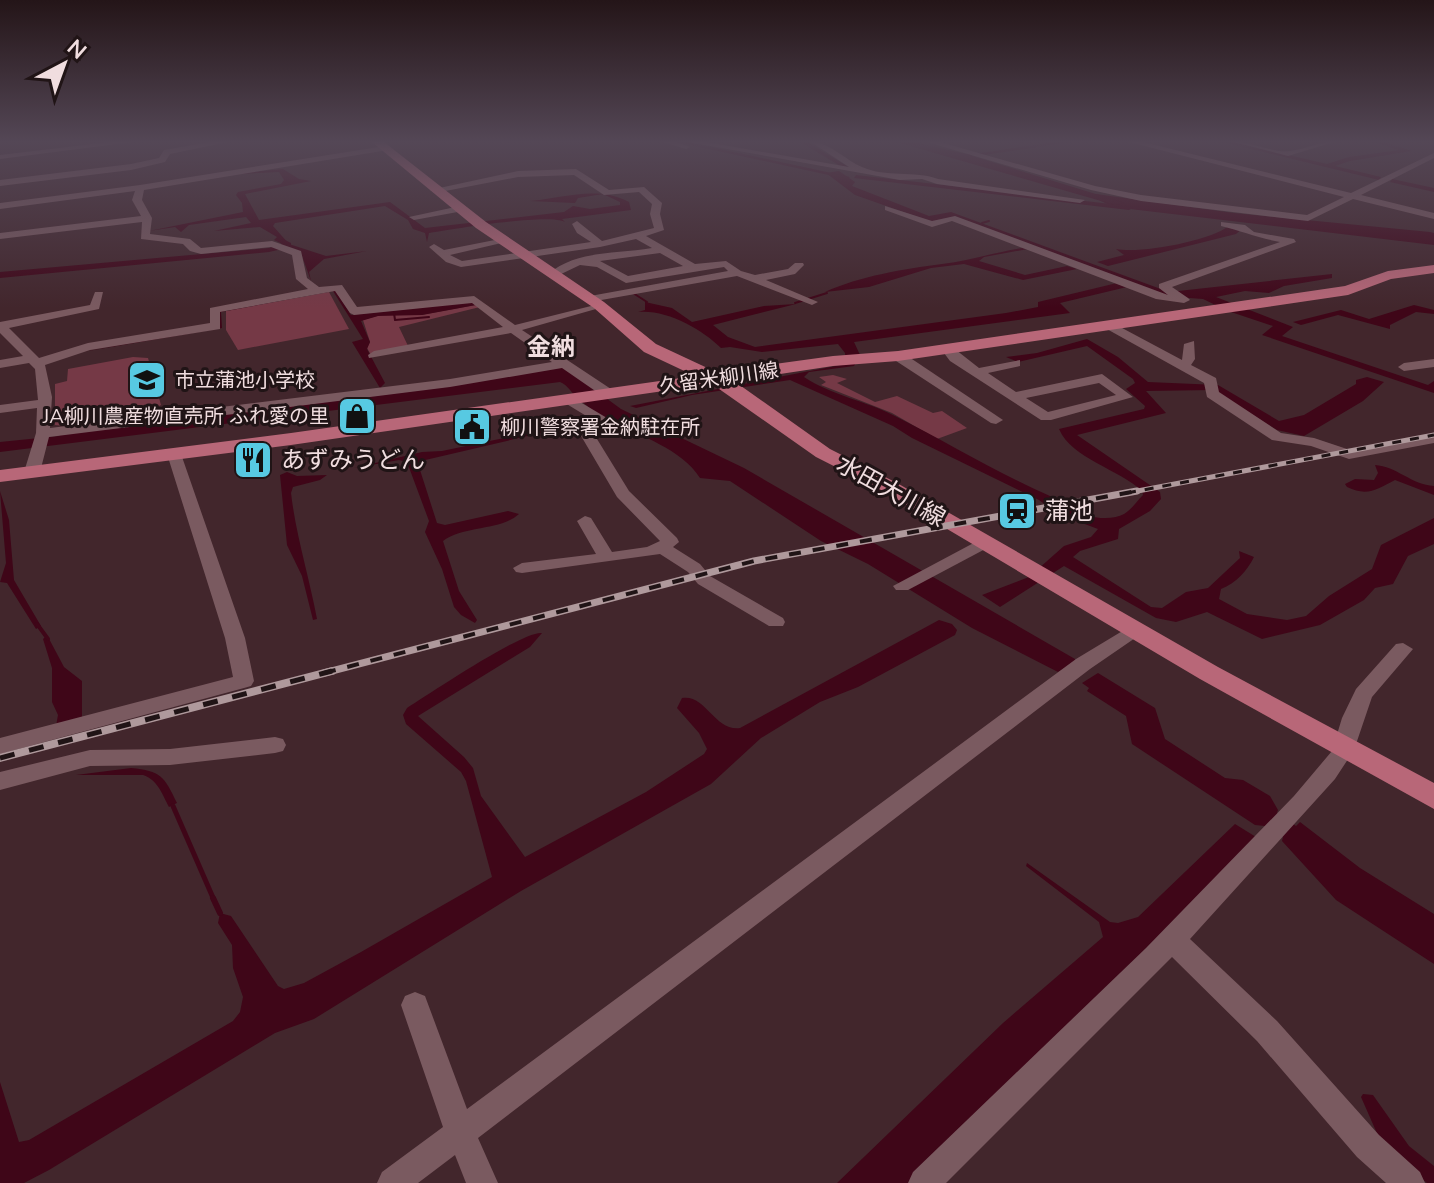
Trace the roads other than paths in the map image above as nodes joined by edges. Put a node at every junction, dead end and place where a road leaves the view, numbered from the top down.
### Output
1 (65, 197) edge
2 (138, 197) edge
3 (444, 197) edge
4 (652, 197) edge
5 (1059, 197) edge
6 (1137, 197) edge
7 (1349, 197) edge
8 (1356, 197) edge
9 (1080, 200) dead end
10 (0, 206) edge
11 (888, 208) dead end
12 (460, 209) junction
13 (1434, 216) edge
14 (414, 217) dead end
15 (147, 218) junction
16 (577, 224) dead end
17 (1224, 224) dead end
18 (635, 234) junction
19 (0, 236) edge
20 (505, 241) junction
21 (600, 244) junction
22 (660, 250) junction
23 (524, 254) junction
24 (578, 261) junction
25 (799, 265) dead end
26 (693, 267) junction
27 (1434, 269) edge
28 (737, 273) junction
29 (553, 274) junction
30 (758, 278) junction
31 (317, 291) junction
32 (99, 294) dead end
33 (1184, 300) junction
34 (594, 302) junction
35 (812, 302) dead end
36 (1202, 312) junction
37 (1109, 325) junction
38 (0, 326) edge
39 (513, 329) junction
40 (1190, 344) dead end
41 (947, 349) junction
42 (374, 355) dead end
43 (898, 356) junction
44 (34, 361) junction
45 (1015, 363) dead end
46 (1434, 363) edge
47 (0, 364) edge
48 (565, 364) junction
49 (1184, 366) junction
50 (1404, 367) dead end
51 (977, 372) junction
52 (726, 384) junction
53 (607, 394) junction
54 (1015, 396) junction
55 (573, 399) junction
56 (45, 403) junction
57 (0, 409) edge
58 (996, 420) dead end
59 (42, 439) junction
60 (1434, 439) edge
61 (174, 454) junction
62 (32, 472) junction
63 (0, 476) edge
64 (585, 521) dead end
65 (983, 543) junction
66 (664, 549) junction
67 (607, 557) junction
68 (522, 568) dead end
69 (902, 586) dead end
70 (776, 622) dead end
71 (1134, 630) junction
72 (1403, 649) dead end
73 (275, 745) dead end
74 (0, 746) edge
75 (1344, 748) junction
76 (0, 781) edge
77 (1434, 797) edge
78 (1173, 940) junction
79 (415, 1005) dead end
80 (460, 1132) junction
81 (393, 1183) edge
82 (482, 1183) edge
83 (924, 1183) edge
84 (1409, 1183) edge

1 - 10 street
2 - 15 street
3 - 12 main road, 水田大川線
4 - 18 street
5 - 9 street
6 - 7 street
8 - 13 street
11 - 33 street
12 - 14 street
12 - 20 main road, 水田大川線
15 - 19 street
15 - 31 street
16 - 21 street
17 - 33 street
18 - 21 street
18 - 22 street
20 - 23 main road, 水田大川線
20 - 23 street
21 - 23 street
22 - 24 street
22 - 26 street
23 - 29 main road, 水田大川線
24 - 26 street
24 - 29 street
25 - 30 street
26 - 28 street
27 - 36 main road, 久留米柳川線
28 - 30 street
28 - 34 street
29 - 34 main road, 水田大川線
30 - 35 street
31 - 39 street
31 - 44 street
32 - 38 street
33 - 36 street
34 - 39 street
34 - 52 main road, 水田大川線
36 - 37 main road, 久留米柳川線
37 - 41 main road, 久留米柳川線
37 - 49 street
38 - 44 street
39 - 42 street
39 - 48 street
40 - 49 street
41 - 43 main road, 久留米柳川線
41 - 51 street
43 - 52 main road, 久留米柳川線
43 - 58 street
44 - 47 street
44 - 56 street
45 - 51 street
46 - 50 street
48 - 53 street
48 - 59 street
49 - 60 street
51 - 54 street
52 - 53 main road, 久留米柳川線
52 - 65 main road, 水田大川線
53 - 55 main road, 久留米柳川線
54 - 54 street
55 - 61 main road, 久留米柳川線
55 - 66 street
56 - 57 street
56 - 59 street
59 - 62 street
61 - 62 main road, 久留米柳川線
61 - 74 street
62 - 63 main road, 久留米柳川線
64 - 67 street
65 - 69 street
65 - 71 main road, 水田大川線
66 - 67 street
66 - 70 street
67 - 68 street
71 - 75 main road, 水田大川線
71 - 80 street
72 - 75 street
73 - 76 street
75 - 77 main road, 水田大川線
75 - 78 street
78 - 83 street
78 - 84 street
79 - 80 street
80 - 81 street
80 - 82 street

